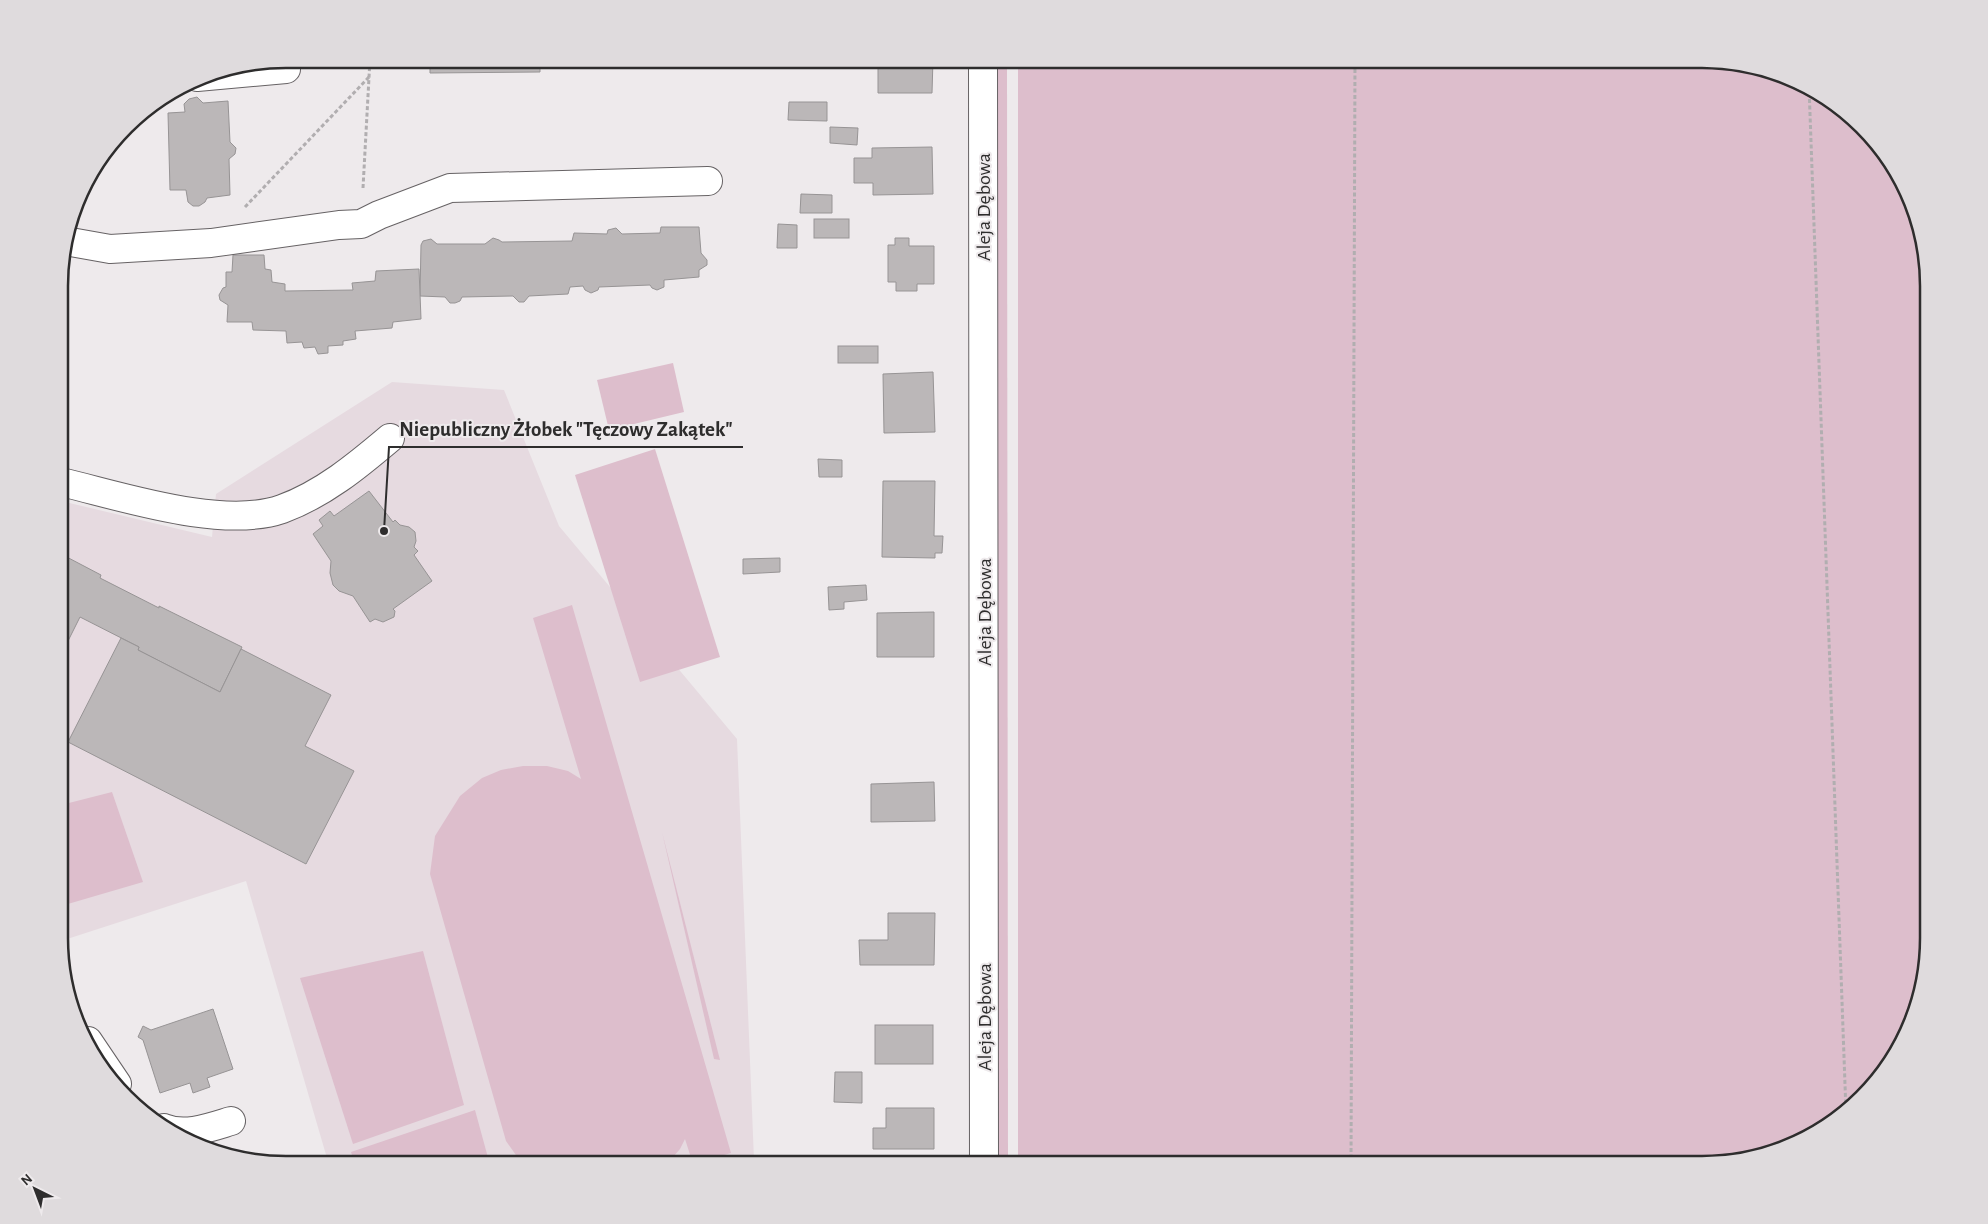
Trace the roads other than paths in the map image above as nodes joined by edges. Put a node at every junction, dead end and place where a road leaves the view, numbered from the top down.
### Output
1 (983, 68) edge
2 (286, 69) road end
3 (236, 73) edge
4 (708, 181) dead end
5 (72, 243) edge
6 (390, 438) dead end
7 (68, 484) edge
8 (231, 1121) dead end
9 (183, 1131) edge
10 (984, 1156) edge

1 - 10 street, Aleja Dębowa
2 - 3 street
4 - 5 street
6 - 7 street
8 - 9 street

